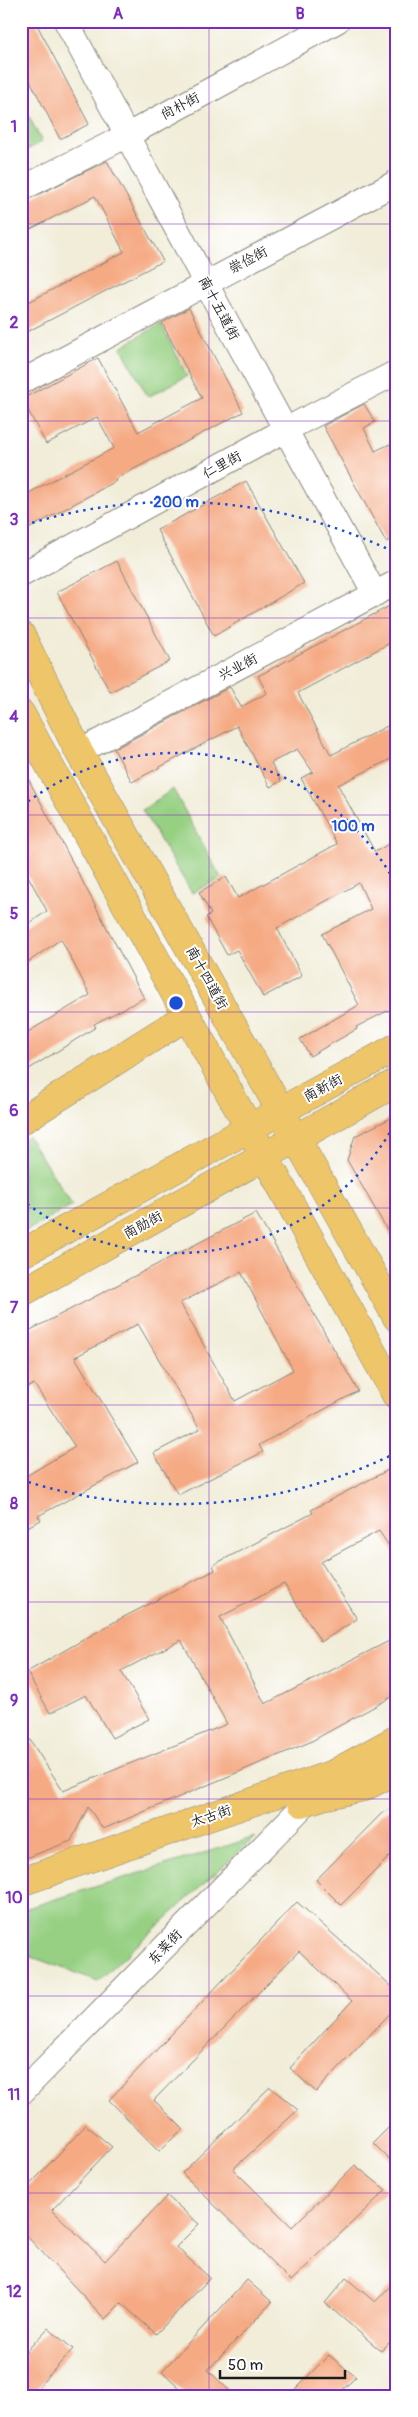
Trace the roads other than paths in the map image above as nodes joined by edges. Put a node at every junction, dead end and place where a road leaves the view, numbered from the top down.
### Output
1 (66, 21) edge
2 (338, 21) edge
3 (126, 136) junction
4 (397, 182) edge
5 (21, 189) edge
6 (205, 282) junction
7 (397, 372) edge
8 (21, 382) edge
9 (285, 430) junction
10 (21, 575) edge
11 (397, 582) edge
12 (375, 594) junction
13 (21, 635) edge
14 (21, 714) edge
15 (79, 752) junction
16 (187, 1016) junction
17 (397, 1047) edge
18 (397, 1082) edge
19 (282, 1110) junction
20 (21, 1121) edge
21 (249, 1129) junction
22 (298, 1139) junction
23 (264, 1157) junction
24 (21, 1254) edge
25 (21, 1293) edge
26 (397, 1318) edge
27 (397, 1397) edge
28 (397, 1739) edge
29 (397, 1770) edge
30 (308, 1801) junction
31 (21, 1882) edge
32 (21, 1899) edge
33 (21, 2094) edge

1 - 3 street, 南十五道街
2 - 3 street, 尚朴街
3 - 5 street, 尚朴街
3 - 6 street, 南十五道街
4 - 6 street, 崇俭街
6 - 8 street, 崇俭街
6 - 9 street, 南十五道街
7 - 9 street, 仁里街
9 - 10 street, 仁里街
9 - 12 street, 南十五道街
11 - 12 street, 兴业街
12 - 15 street, 兴业街
13 - 15 main road, 南十四道街
14 - 16 main road
15 - 19 main road, 南十四道街
16 - 20 main road
16 - 21 main road
17 - 19 main road, 南新街
18 - 22 main road
19 - 21 main road, 南新街
19 - 22 main road, 南十四道街
21 - 23 main road
21 - 24 main road
22 - 23 main road
22 - 26 main road, 南十四道街
23 - 25 main road, 南勋街
23 - 27 main road
28 - 31 main road, 太古街
29 - 30 main road, 太古街
30 - 32 main road, 太古街
30 - 33 street, 东莱街

